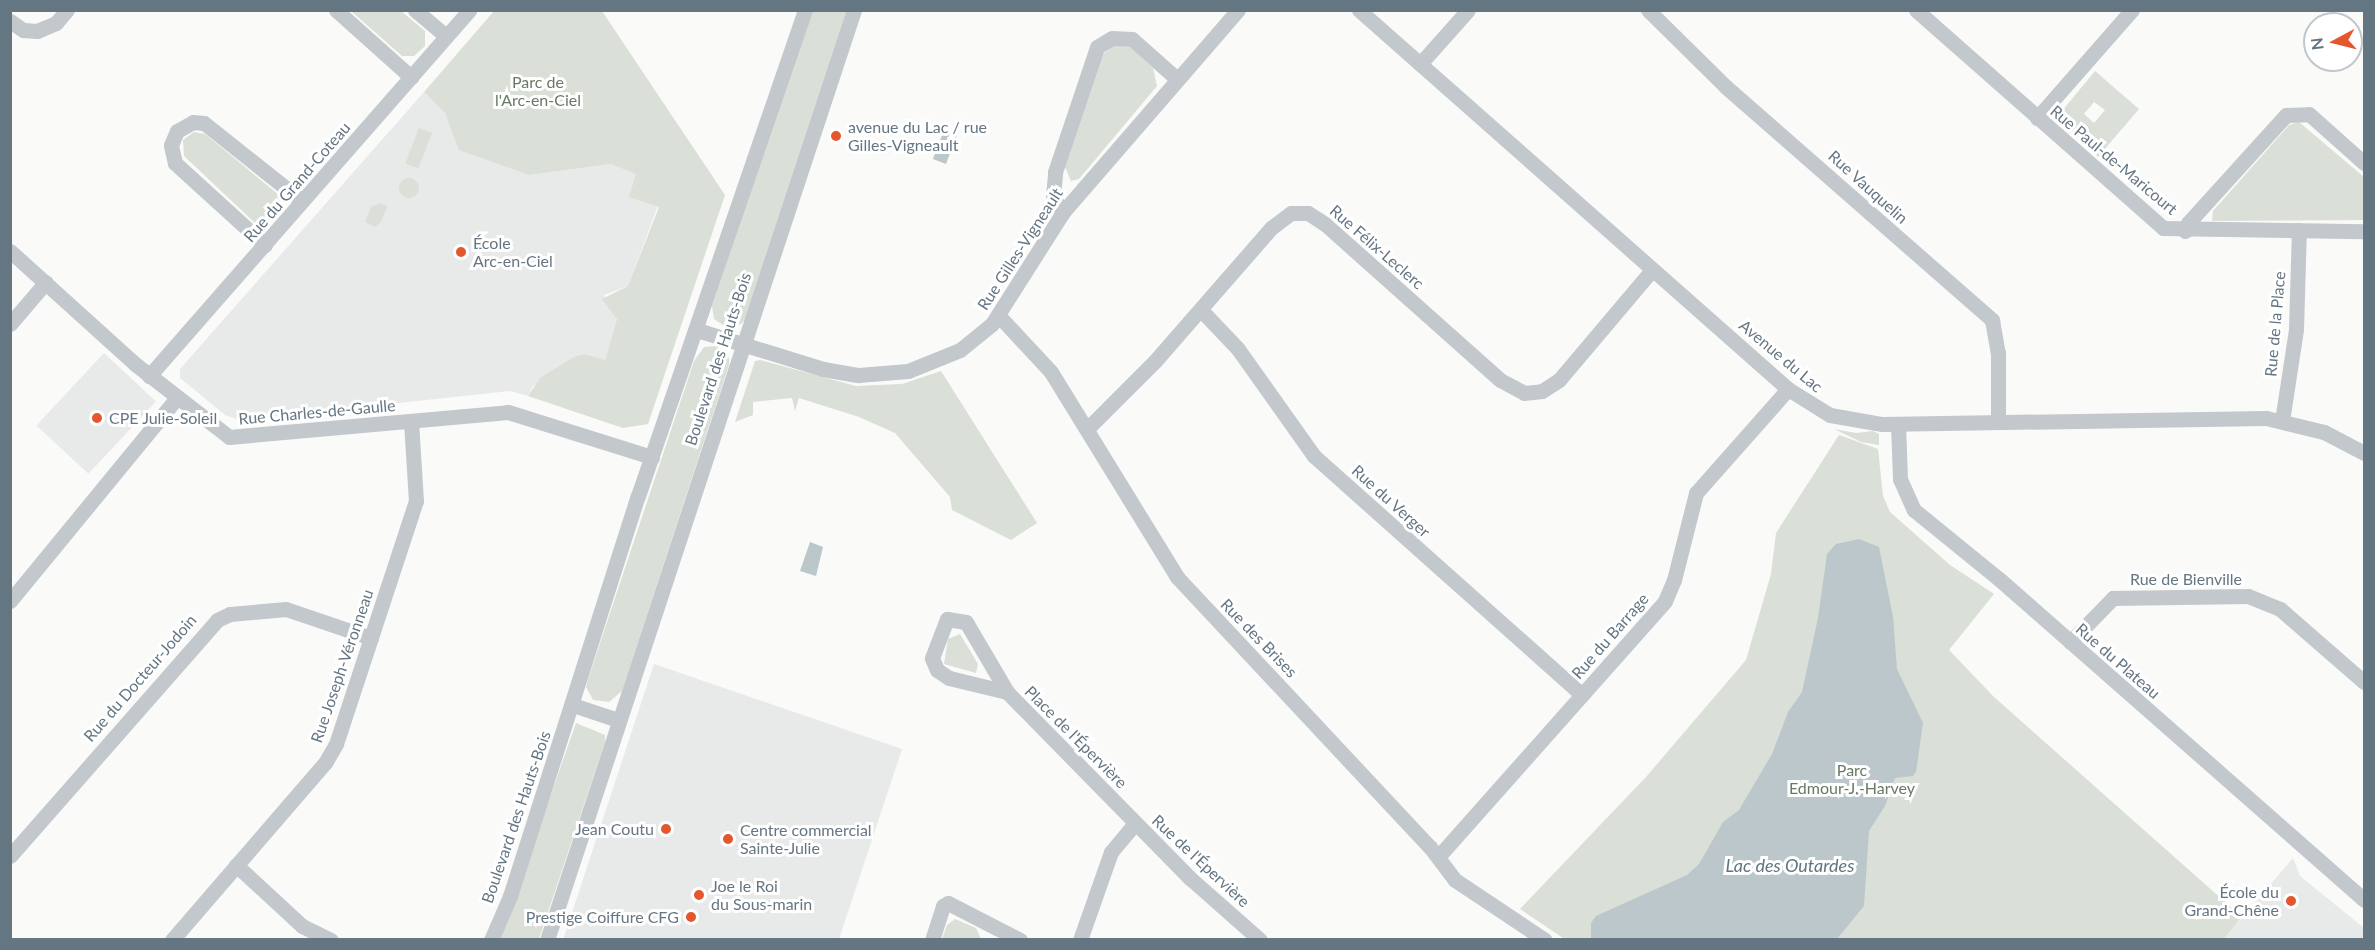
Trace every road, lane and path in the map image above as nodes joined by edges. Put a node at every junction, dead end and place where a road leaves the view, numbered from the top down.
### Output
1 (67, 10) edge
2 (336, 10) edge
3 (415, 10) edge
4 (469, 10) edge
5 (805, 10) edge
6 (854, 10) edge
7 (1238, 10) edge
8 (1359, 10) edge
9 (1468, 10) edge
10 (1648, 10) edge
11 (1916, 10) edge
12 (2132, 10) edge
13 (10, 21) edge
14 (446, 36) junction
15 (1420, 64) junction
16 (411, 77) junction
17 (1177, 79) junction
18 (2037, 118) junction
19 (2364, 163) edge
20 (302, 201) junction
21 (1063, 212) junction
22 (2299, 230) junction
23 (2185, 231) junction
24 (2364, 231) edge
25 (265, 245) junction
26 (10, 251) edge
27 (1652, 270) junction
28 (46, 282) junction
29 (1201, 310) junction
30 (999, 316) junction
31 (10, 324) edge
32 (697, 330) junction
33 (744, 344) junction
34 (149, 376) junction
35 (1788, 388) junction
36 (177, 398) junction
37 (1998, 421) junction
38 (2282, 421) junction
39 (411, 422) junction
40 (1898, 424) junction
41 (1087, 429) junction
42 (2364, 453) edge
43 (652, 457) junction
44 (10, 601) edge
45 (371, 638) junction
46 (2070, 642) junction
47 (2364, 682) edge
48 (1006, 692) junction
49 (1582, 695) junction
50 (573, 705) junction
51 (618, 720) junction
52 (1119, 807) joint
53 (1135, 823) junction
54 (10, 856) edge
55 (1438, 857) junction
56 (236, 866) junction
57 (2364, 900) edge
58 (1010, 937) edge
59 (172, 939) edge
60 (332, 939) edge
61 (491, 939) edge
62 (547, 939) edge
63 (932, 939) edge
64 (1080, 939) edge
65 (1260, 939) edge
66 (1545, 939) edge

1 - 13 street
2 - 16 street
3 - 14 street
4 - 14 street, Rue du Grand-Coteau
5 - 32 street, Boulevard des Hauts-Bois
6 - 33 street, Boulevard des Hauts-Bois
7 - 17 street, Rue Gilles-Vigneault
8 - 15 street, Avenue du Lac
9 - 15 street
10 - 37 street, Rue Vauquelin
11 - 18 street, Rue Paul-de-Maricourt
12 - 18 street
14 - 16 street, Rue du Grand-Coteau
15 - 27 street, Avenue du Lac
16 - 20 street, Rue du Grand-Coteau
17 - 21 street, Rue Gilles-Vigneault
17 - 21 street
18 - 23 street, Rue Paul-de-Maricourt
19 - 23 street
20 - 25 street, Rue du Grand-Coteau
20 - 25 street
21 - 30 street, Rue Gilles-Vigneault
22 - 23 street, Rue Paul-de-Maricourt
22 - 24 street, Rue Paul-de-Maricourt
22 - 38 street, Rue de la Place
25 - 34 street, Rue du Grand-Coteau
26 - 28 street, Rue Charles-de-Gaulle
27 - 29 street, Rue Félix-Leclerc
27 - 35 street, Avenue du Lac
28 - 31 street
28 - 34 street, Rue Charles-de-Gaulle
29 - 41 street, Rue Félix-Leclerc
29 - 49 street, Rue du Verger
30 - 33 street, Rue Gilles-Vigneault
30 - 41 street, Rue des Brises
32 - 33 street, Rue Gilles-Vigneault
32 - 43 street, Boulevard des Hauts-Bois
33 - 51 street, Boulevard des Hauts-Bois
34 - 36 street, Rue Charles-de-Gaulle
35 - 40 street, Avenue du Lac
35 - 49 street, Rue du Barrage
36 - 39 street, Rue Charles-de-Gaulle
36 - 44 street
37 - 38 street, Avenue du Lac
37 - 40 street, Avenue du Lac
38 - 42 street, Avenue du Lac
39 - 43 street, Rue Charles-de-Gaulle
39 - 45 street, Rue Joseph-Véronneau
40 - 46 street, Rue du Plateau
41 - 55 street, Rue des Brises
43 - 50 street, Boulevard des Hauts-Bois
45 - 54 street, Rue du Docteur-Jodoin
45 - 56 street, Rue Joseph-Véronneau
46 - 47 street, Rue de Bienville
46 - 57 street, Rue du Plateau
48 - 48 street, Place de l'Épervière
48 - 52 street, Place de l'Épervière
49 - 55 street, Rue du Barrage
50 - 51 street
50 - 61 street, Boulevard des Hauts-Bois
51 - 62 street, Boulevard des Hauts-Bois
52 - 53 street, Rue de l'Épervière
53 - 64 street
53 - 65 street, Rue de l'Épervière
55 - 66 street, Rue des Brises
56 - 59 street, Rue Joseph-Véronneau
56 - 60 street
58 - 63 street

